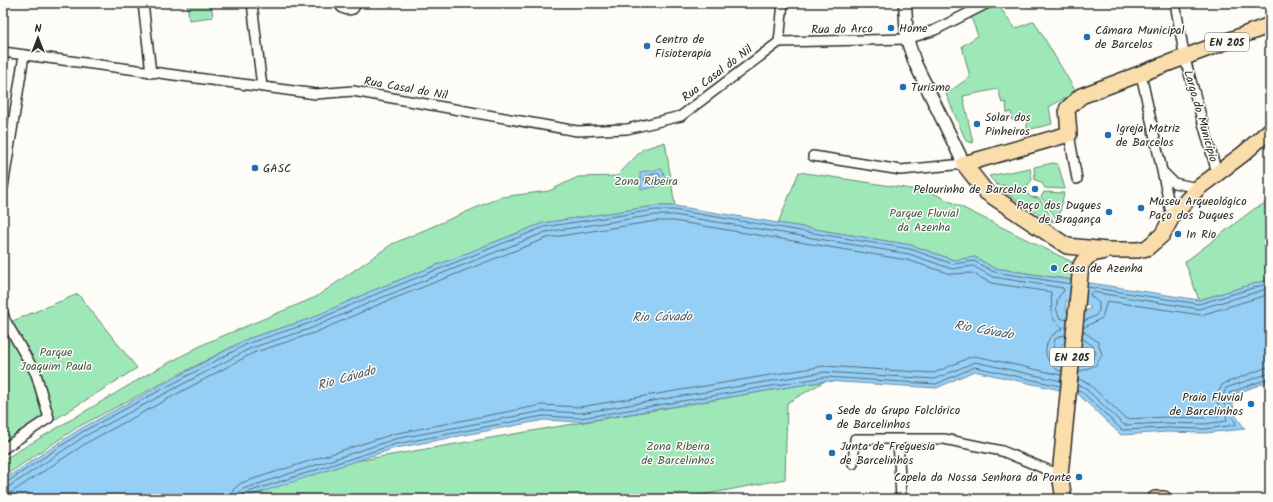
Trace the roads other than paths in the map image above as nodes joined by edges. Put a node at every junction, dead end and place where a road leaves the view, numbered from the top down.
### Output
1 (143, 3) edge
2 (252, 3) edge
3 (339, 3) edge
4 (357, 3) edge
5 (783, 3) edge
6 (905, 3) edge
7 (988, 3) edge
8 (1175, 3) edge
9 (1270, 25) edge
10 (907, 39) junction
11 (779, 42) junction
12 (3, 52) edge
13 (24, 55) junction
14 (1185, 58) junction
15 (151, 73) junction
16 (1141, 74) junction
17 (262, 87) junction
18 (1270, 130) edge
19 (1069, 134) junction
20 (813, 156) dead end
21 (964, 164) junction
22 (1162, 171) junction
23 (1217, 173) junction
24 (1077, 179) dead end
25 (3, 186) edge
26 (1198, 188) junction
27 (1172, 217) junction
28 (1067, 246) junction
29 (1107, 250) junction
30 (1080, 268) junction
31 (4, 317) edge
32 (898, 439) junction
33 (3, 449) edge
34 (853, 464) dead end
35 (1060, 475) junction
36 (900, 499) edge
37 (1064, 499) edge
38 (1155, 499) edge
39 (1164, 499) edge

1 - 15 street
2 - 17 street
3 - 4 street
5 - 11 street
6 - 10 street
7 - 10 street, Rua do Arco
8 - 14 street
9 - 14 main road, EN 205
10 - 11 street, Rua do Arco
10 - 21 street
11 - 17 street, Rua Casal do Nil
12 - 13 street, Rua Casal do Nil
13 - 15 street, Rua Casal do Nil
13 - 25 street
14 - 16 main road, Largo do Município / EN 205
14 - 23 street, Largo do Município
15 - 17 street, Rua Casal do Nil
16 - 19 main road, Largo do Município / EN 205
16 - 22 street
18 - 23 main road
19 - 21 main road
19 - 24 street
20 - 21 street
21 - 28 main road
22 - 26 street
22 - 27 street
23 - 26 main road
26 - 27 main road
27 - 29 main road
28 - 29 main road
28 - 30 main road
29 - 30 main road
30 - 35 main road, EN 205
31 - 33 street
32 - 34 street
32 - 35 street
32 - 36 street
35 - 37 main road, EN 205
38 - 39 main road

